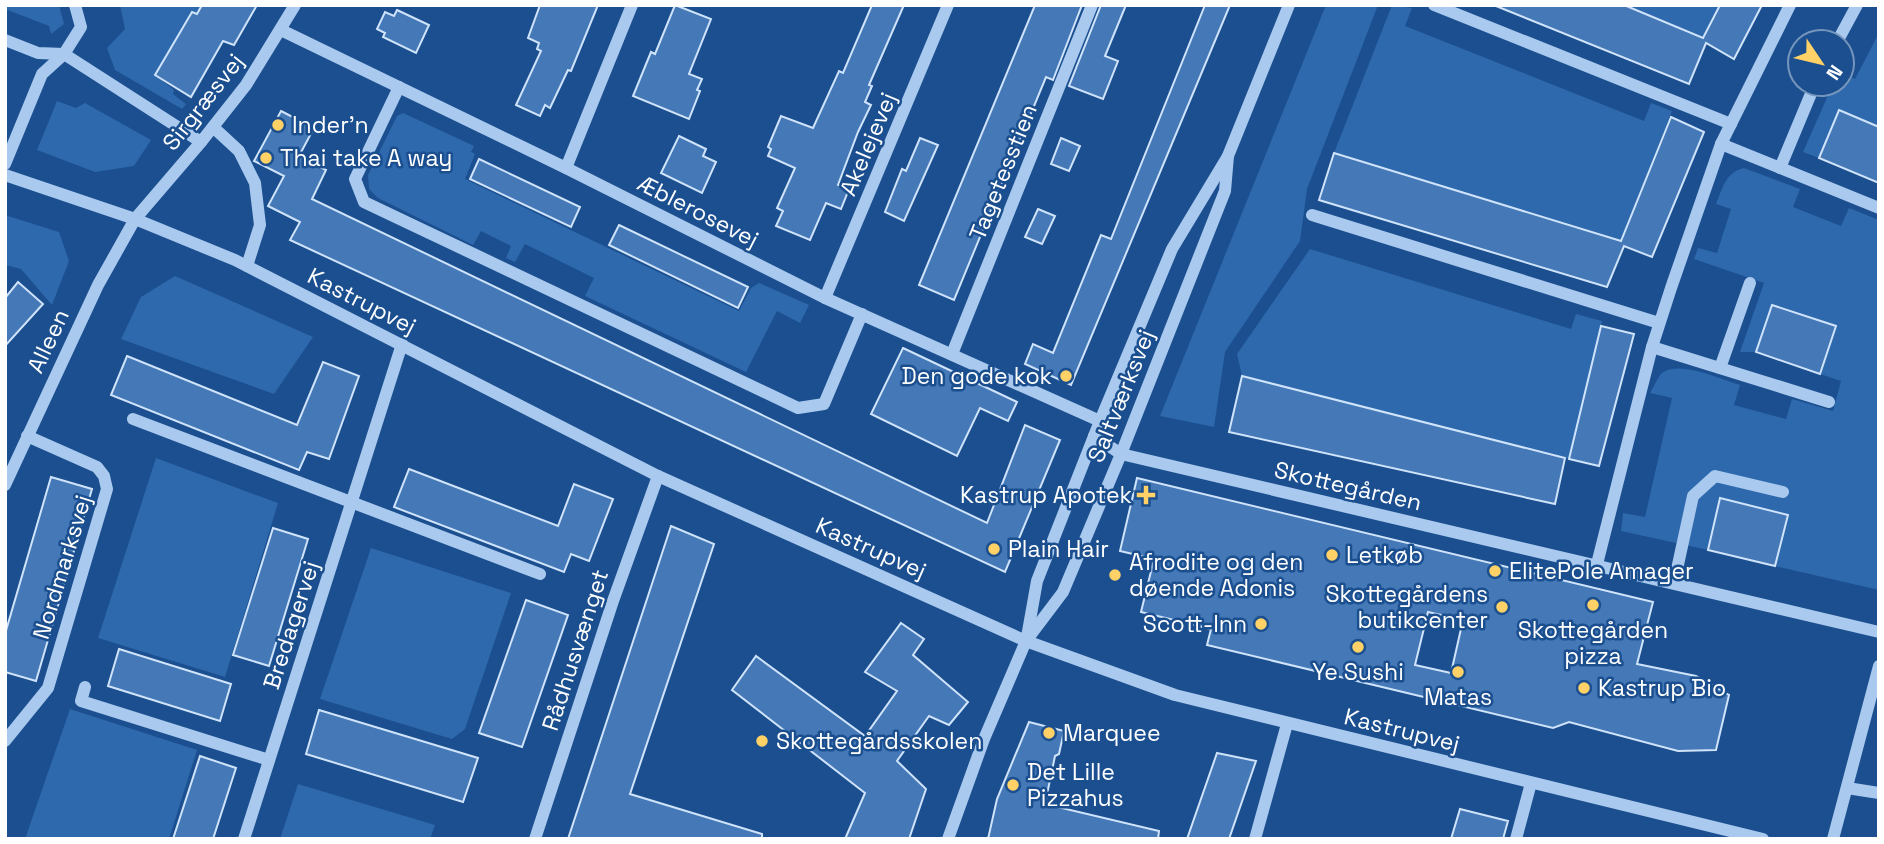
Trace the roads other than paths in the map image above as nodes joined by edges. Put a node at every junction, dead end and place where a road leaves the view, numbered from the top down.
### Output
1 (75, 5) edge
2 (295, 5) edge
3 (632, 5) edge
4 (948, 5) edge
5 (1092, 5) edge
6 (1289, 5) edge
7 (1434, 5) edge
8 (1790, 5) edge
9 (1857, 5) edge
10 (1845, 28) edge
11 (281, 30) junction
12 (5, 40) edge
13 (64, 54) junction
14 (399, 87) junction
15 (1809, 98) edge
16 (1731, 124) junction
17 (213, 127) junction
18 (201, 142) junction
19 (1721, 144) junction
20 (1228, 156) junction
21 (5, 164) edge
22 (566, 168) junction
23 (1780, 168) junction
24 (5, 175) edge
25 (1879, 208) edge
26 (1312, 215) dead end
27 (135, 219) junction
28 (247, 266) junction
29 (1750, 284) dead end
30 (825, 298) junction
31 (862, 314) junction
32 (1659, 323) junction
33 (402, 344) junction
34 (1652, 347) junction
35 (952, 354) junction
36 (1720, 368) junction
37 (1829, 402) dead end
38 (133, 419) dead end
39 (1100, 421) junction
40 (27, 436) junction
41 (1094, 436) junction
42 (1121, 454) junction
43 (658, 476) junction
44 (5, 485) edge
45 (1783, 492) dead end
46 (352, 503) junction
47 (1597, 564) junction
48 (540, 574) dead end
49 (1674, 583) junction
50 (1879, 632) edge
51 (1026, 641) junction
52 (1879, 666) edge
53 (85, 687) dead end
54 (1287, 724) junction
55 (5, 741) edge
56 (269, 760) junction
57 (1531, 783) junction
58 (1847, 788) junction
59 (1879, 793) edge
60 (244, 839) edge
61 (535, 839) edge
62 (948, 839) edge
63 (1255, 839) edge
64 (1516, 839) edge
65 (1763, 839) edge
66 (1833, 839) edge

1 - 13 street
2 - 11 street, Sirgræsvej
3 - 22 street
4 - 30 street, Akelejevej
5 - 35 street, Tagetesstien
6 - 20 street, Saltværksvej
7 - 16 street
8 - 16 street
9 - 10 street
11 - 14 street, Æblerosevej
11 - 17 street, Sirgræsvej
12 - 13 street
13 - 18 street
13 - 21 street
14 - 22 street, Æblerosevej
14 - 31 street
15 - 23 street
16 - 19 street
17 - 18 street, Sirgræsvej
17 - 28 street
18 - 27 street, Sirgræsvej
19 - 23 street
19 - 32 street
20 - 39 street, Saltværksvej
20 - 42 street, Saltværksvej
22 - 30 street, Æblerosevej
23 - 25 street
24 - 27 street, Kastrupvej
26 - 32 street
27 - 28 street, Kastrupvej
27 - 40 street, Alleen
28 - 33 street, Kastrupvej
29 - 36 street
30 - 31 street, Æblerosevej
31 - 35 street, Æblerosevej
32 - 34 street
33 - 43 street, Kastrupvej
33 - 46 street, Bredagervej
34 - 36 street
34 - 47 street
35 - 39 street, Æblerosevej
36 - 37 street
38 - 46 street
39 - 41 street, Saltværksvej
40 - 44 street, Alleen
40 - 55 street, Nordmarksvej
41 - 42 street, Skottegården
41 - 51 street, Saltværksvej
42 - 47 street, Skottegården
42 - 51 street, Saltværksvej
43 - 51 street, Kastrupvej
43 - 61 street, Rådhusvænget
45 - 49 street
46 - 48 street
46 - 56 street, Bredagervej
47 - 49 street, Skottegården
49 - 50 street, Skottegården
51 - 54 street, Kastrupvej
51 - 62 street, Saltværksvej
52 - 58 street
53 - 56 street
54 - 57 street, Kastrupvej
54 - 63 street
56 - 60 street, Bredagervej
57 - 64 street
57 - 65 street, Kastrupvej
58 - 59 street
58 - 66 street

